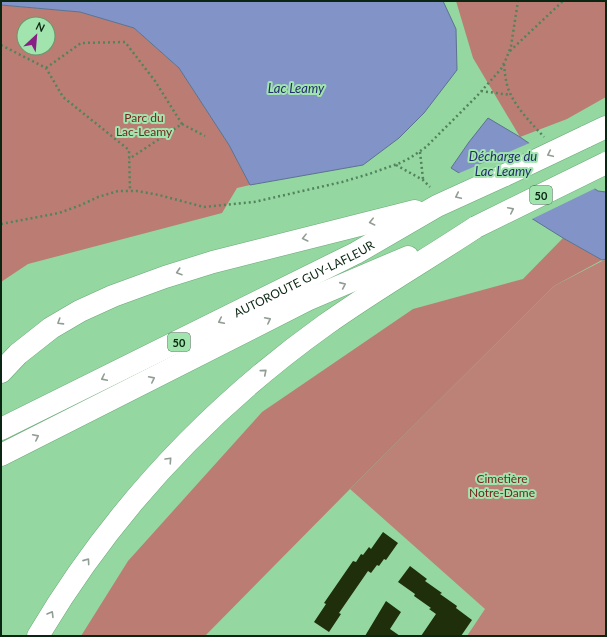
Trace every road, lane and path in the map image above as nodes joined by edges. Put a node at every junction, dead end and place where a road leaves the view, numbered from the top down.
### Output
1 (518, 1) edge
2 (563, 1) edge
3 (1, 45) edge
4 (509, 51) junction
5 (504, 64) junction
6 (46, 68) junction
7 (481, 91) junction
8 (182, 124) junction
9 (606, 127) edge
10 (205, 136) dead end
11 (420, 152) junction
12 (129, 159) junction
13 (606, 163) edge
14 (395, 165) junction
15 (423, 180) junction
16 (130, 191) junction
17 (433, 197) junction
18 (1, 224) edge
19 (476, 227) junction
20 (5, 368) edge
21 (1, 429) edge
22 (1, 455) edge
23 (38, 636) edge

1 - 4 path
2 - 4 path
3 - 6 path
4 - 5 path
5 - 7 path
5 - 7 path
6 - 8 path
6 - 12 path
7 - 11 path
8 - 10 path
8 - 12 path
9 -> 17 highway, AUTOROUTE GUY-LAFLEUR / 50, bridge
11 - 14 path
11 - 15 path
12 - 16 path
19 -> 13 highway, AUTOROUTE GUY-LAFLEUR / 50, bridge
14 - 15 path
14 - 16 path
15 - 17 path
16 - 18 path
17 -> 20 highway
17 -> 21 highway, AUTOROUTE GUY-LAFLEUR / 50
22 -> 19 highway, AUTOROUTE GUY-LAFLEUR / 50
23 -> 19 highway

